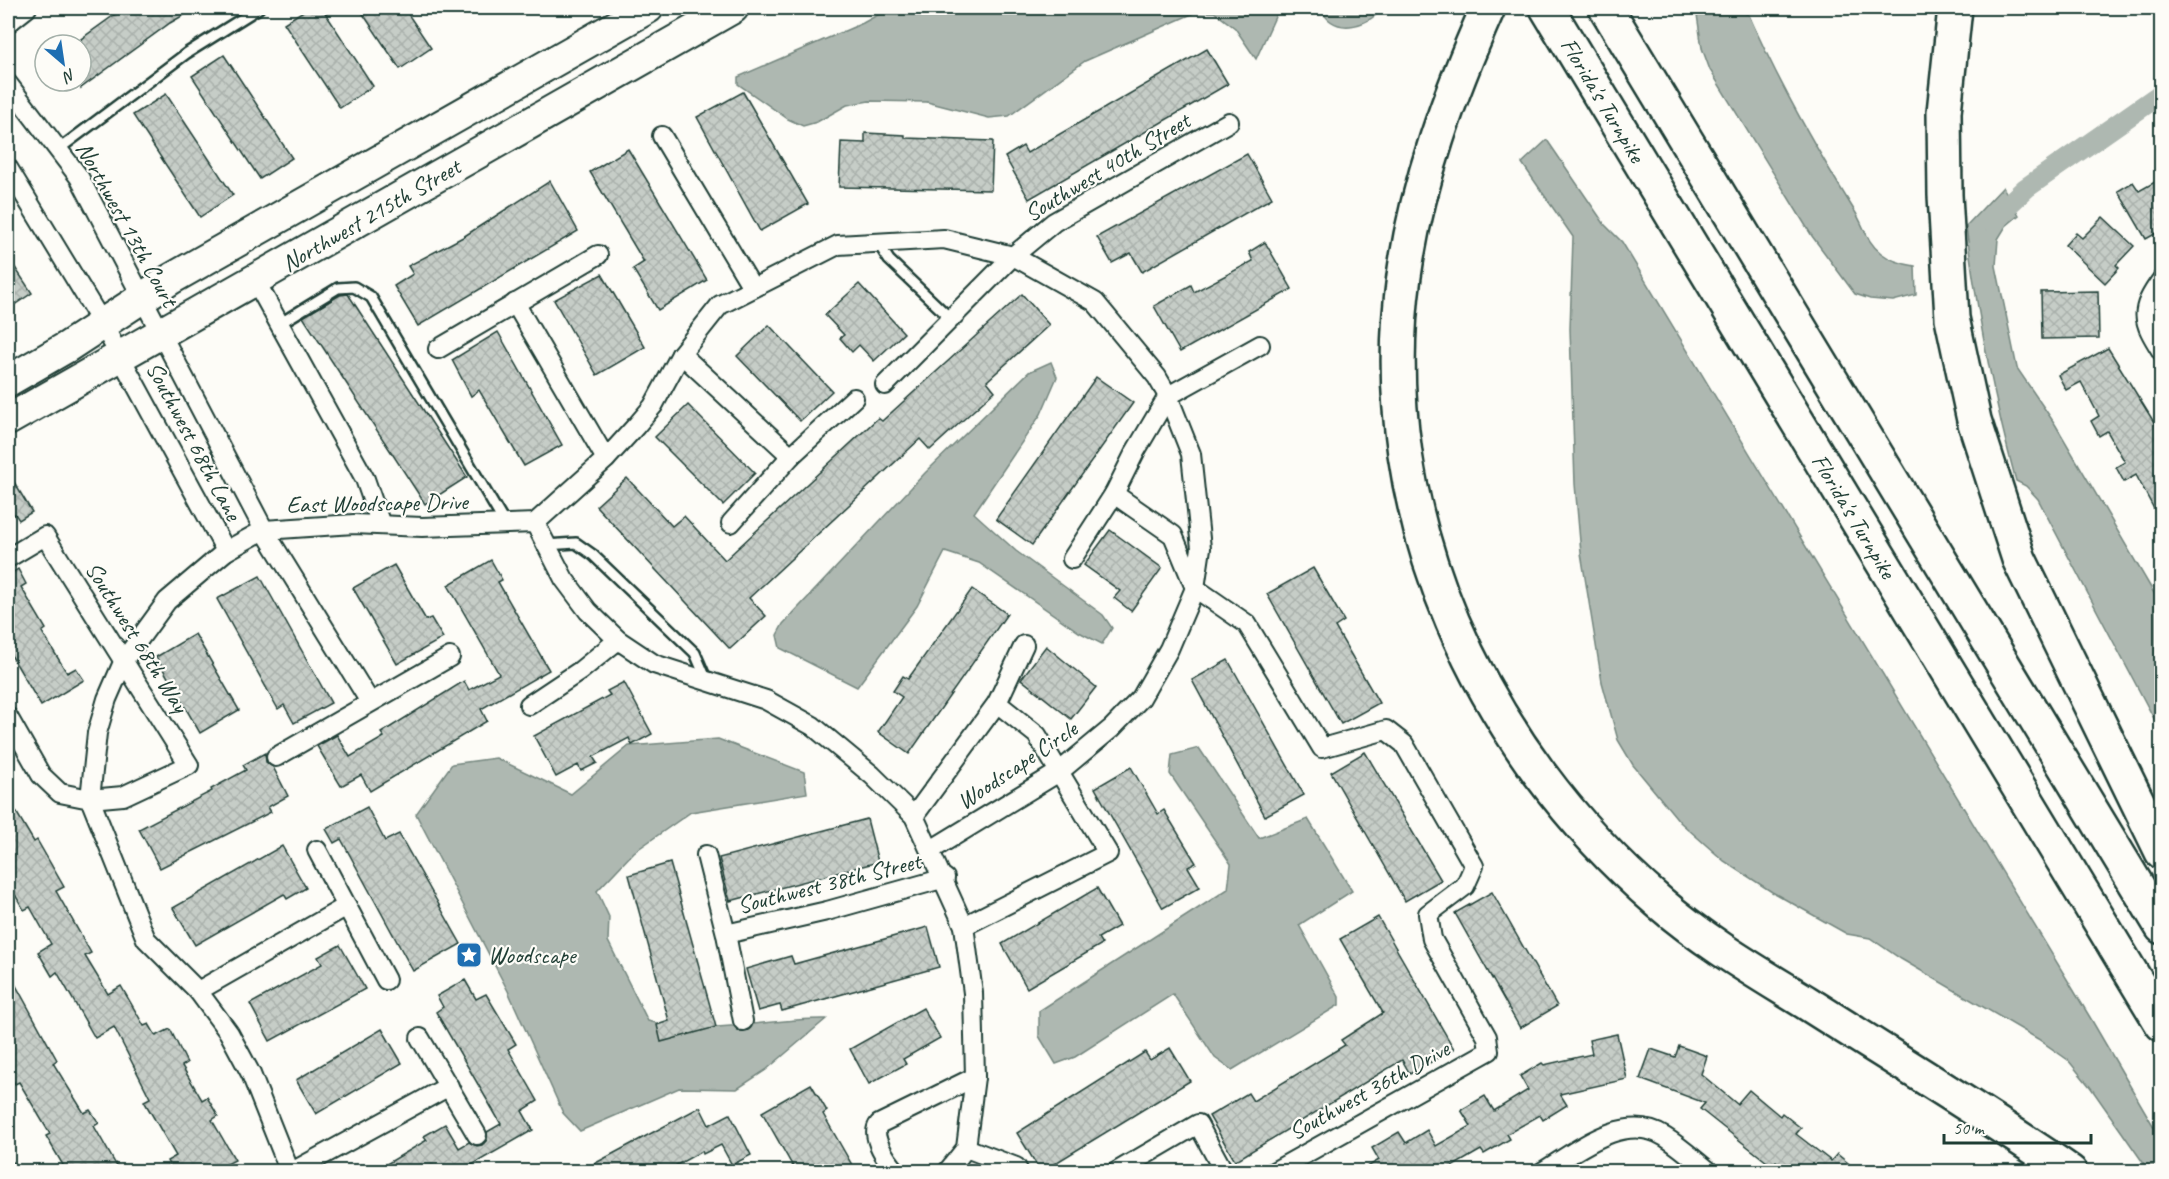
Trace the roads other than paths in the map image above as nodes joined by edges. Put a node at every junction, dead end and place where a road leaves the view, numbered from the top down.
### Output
1 (27, 8) edge
2 (259, 8) edge
3 (648, 8) edge
4 (733, 8) edge
5 (1488, 8) edge
6 (1547, 8) edge
7 (1606, 8) edge
8 (1954, 8) edge
9 (1972, 8) edge
10 (8, 23) edge
11 (8, 84) edge
12 (1229, 122) dead end
13 (662, 136) dead end
14 (58, 149) junction
15 (8, 168) edge
16 (1945, 172) junction
17 (878, 243) junction
18 (598, 255) dead end
19 (1013, 256) junction
20 (2162, 279) edge
21 (255, 280) junction
22 (752, 287) junction
23 (142, 297) junction
24 (515, 303) junction
25 (951, 319) junction
26 (102, 322) junction
27 (279, 324) junction
28 (160, 332) junction
29 (1260, 345) dead end
30 (438, 349) dead end
31 (2162, 352) edge
32 (120, 354) junction
33 (681, 354) junction
34 (8, 381) edge
35 (885, 385) dead end
36 (1168, 396) junction
37 (854, 398) dead end
38 (8, 420) edge
39 (791, 456) junction
40 (606, 459) junction
41 (1114, 494) junction
42 (535, 523) junction
43 (731, 523) dead end
44 (505, 524) junction
45 (381, 525) junction
46 (264, 530) junction
47 (546, 545) junction
48 (226, 551) junction
49 (8, 558) edge
50 (1072, 559) dead end
51 (1195, 588) junction
52 (618, 640) junction
53 (1024, 645) dead end
54 (450, 657) dead end
55 (124, 660) junction
56 (707, 682) junction
57 (370, 702) junction
58 (997, 703) junction
59 (529, 705) dead end
60 (8, 717) edge
61 (276, 757) dead end
62 (1059, 772) junction
63 (90, 799) junction
64 (914, 816) junction
65 (317, 850) dead end
66 (931, 850) junction
67 (2162, 852) edge
68 (706, 855) dead end
69 (945, 878) junction
70 (347, 906) junction
71 (964, 926) junction
72 (2162, 927) edge
73 (726, 934) junction
74 (386, 980) dead end
75 (198, 991) junction
76 (2154, 1006) edge
77 (743, 1021) dead end
78 (420, 1038) dead end
79 (975, 1077) junction
80 (449, 1086) junction
81 (477, 1136) dead end
82 (966, 1148) junction
83 (291, 1172) edge
84 (897, 1172) edge
85 (947, 1172) edge
86 (1019, 1172) edge
87 (1116, 1172) edge
88 (1224, 1172) edge
89 (1273, 1172) edge
90 (1542, 1172) edge
91 (1710, 1172) edge
92 (2070, 1172) edge

1 - 10 street
2 - 14 lane
3 - 23 main road, Northwest 215th Street
4 - 21 main road, Northwest 215th Street
5 - 92 highway
6 - 76 highway, Florida's Turnpike
7 - 72 highway
8 - 16 highway
9 - 16 highway
11 - 14 street, Northwest 13th Court
12 - 19 street, Southwest 40th Street
13 - 22 street
14 - 23 street, Northwest 13th Court
15 - 26 street
16 - 67 highway
17 - 19 street, Woodscape Circle
17 - 22 street, Woodscape Circle
17 - 25 lane
18 - 24 street
19 - 25 street, Southwest 40th Street
19 - 36 street, Woodscape Circle
20 - 31 street
21 - 27 street
21 - 28 main road, Northwest 215th Street
22 - 33 street
23 - 26 main road, Northwest 215th Street
23 - 28 street, Northwest 13th Court
24 - 30 street
24 - 40 street
25 - 35 street, Southwest 40th Street
26 - 32 street
26 - 34 main road, Northwest 215th Street
27 - 44 lane
27 - 45 street
28 - 32 main road, Northwest 215th Street
28 - 46 street, Southwest 68th Lane
29 - 36 street
32 - 38 main road, Northwest 215th Street
32 - 48 street, Southwest 68th Lane
33 - 39 street
33 - 40 street
36 - 41 street
36 - 51 street, Woodscape Circle
37 - 39 street
39 - 43 street
40 - 42 street
41 - 50 street
41 - 51 street
42 - 44 street, East Woodscape Drive
42 - 47 street
44 - 45 street, East Woodscape Drive
45 - 46 street, East Woodscape Drive
46 - 48 street, East Woodscape Drive
46 - 57 street, Southwest 68th Lane
47 - 52 street
47 - 56 lane
48 - 55 street, East Woodscape Drive
49 - 55 street, Southwest 68th Way
51 - 62 street, Woodscape Circle
51 - 89 street, Southwest 36th Drive
52 - 56 street
52 - 59 street
53 - 58 street
54 - 57 street
55 - 63 street, East Woodscape Drive
55 - 63 street, Southwest 68th Way
56 - 64 street
57 - 61 street
58 - 62 street
58 - 64 street
60 - 63 street
62 - 66 street, Woodscape Circle
62 - 71 street
63 - 75 street, East Woodscape Drive
64 - 66 street
65 - 70 street
66 - 69 street
68 - 73 street
69 - 71 street
69 - 73 street, Southwest 38th Street
70 - 74 street
70 - 75 street
71 - 79 street
73 - 77 street
75 - 83 street, East Woodscape Drive
78 - 80 street
79 - 82 street
79 - 84 street
80 - 81 street
80 - 83 street
82 - 85 street
82 - 86 street
87 - 88 street
90 - 91 street

